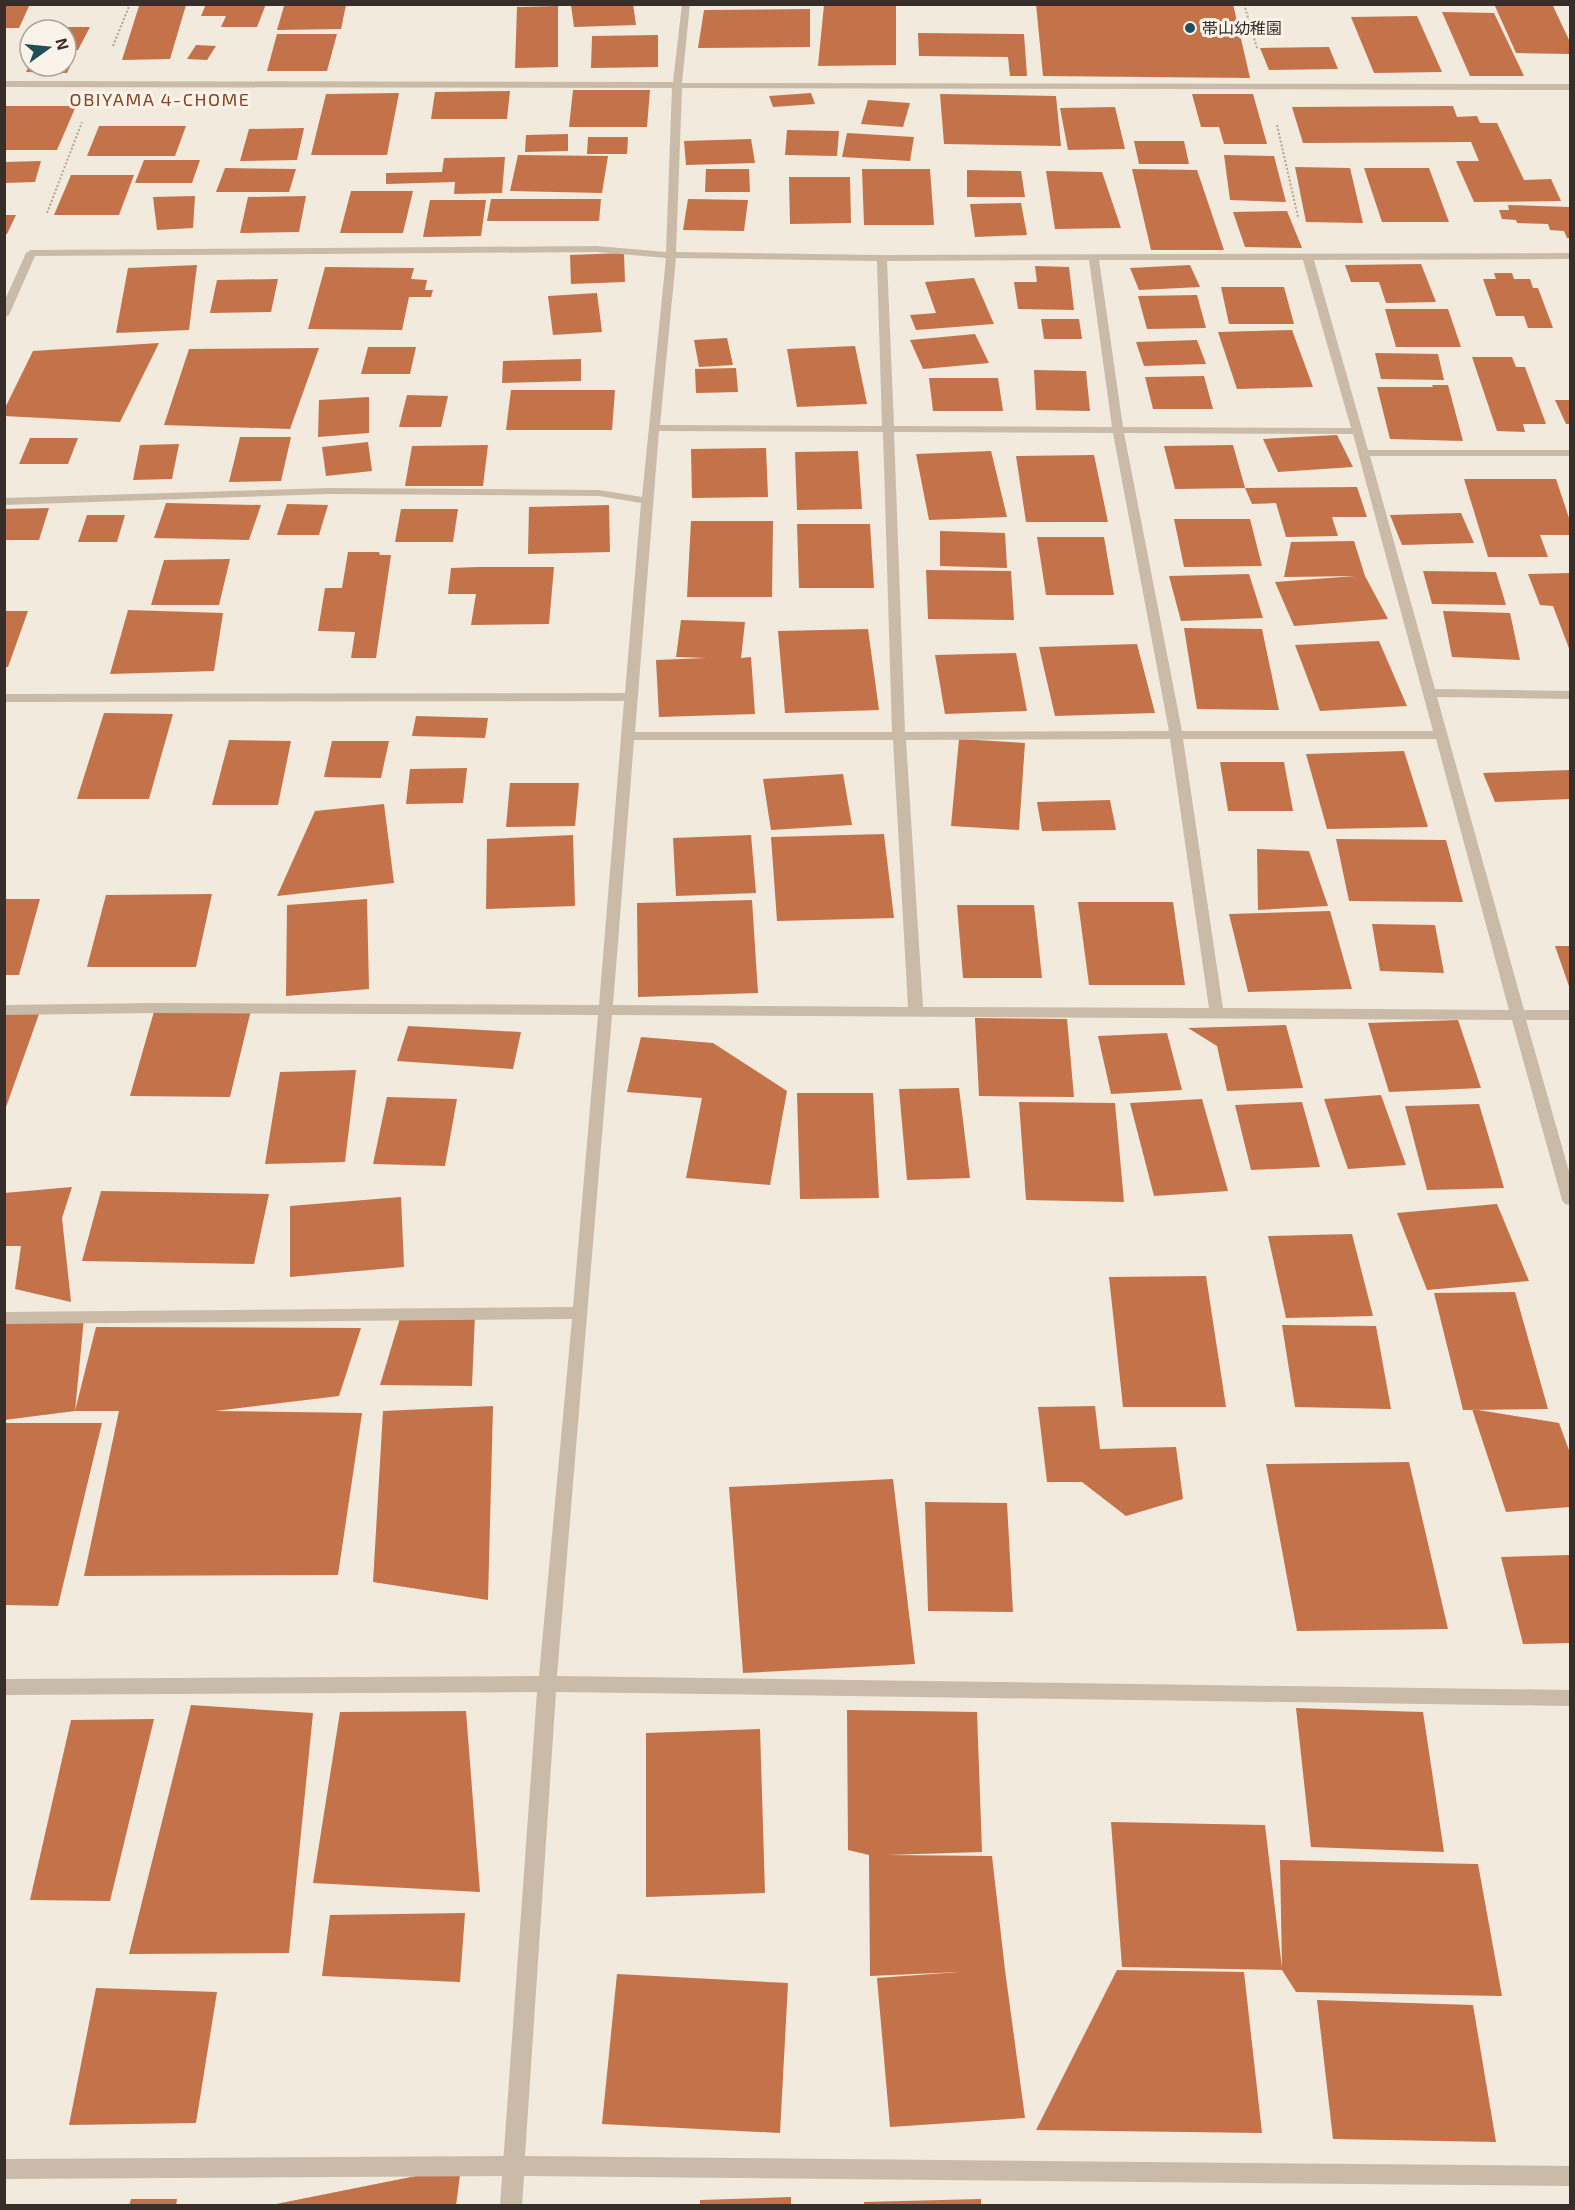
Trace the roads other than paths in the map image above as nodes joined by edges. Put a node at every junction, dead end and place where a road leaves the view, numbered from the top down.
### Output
1 (686, 4) edge
2 (4, 84) edge
3 (677, 86) junction
4 (1570, 87) edge
5 (671, 255) junction
6 (1570, 256) edge
7 (882, 258) junction
8 (1094, 258) junction
9 (1308, 258) junction
10 (4, 315) edge
11 (654, 428) junction
12 (888, 429) junction
13 (1118, 430) junction
14 (1358, 431) junction
15 (1364, 453) junction
16 (1570, 453) edge
17 (647, 501) junction
18 (4, 502) edge
19 (1429, 693) junction
20 (1570, 695) edge
21 (631, 697) junction
22 (4, 698) edge
23 (899, 735) junction
24 (1176, 735) junction
25 (1440, 735) junction
26 (627, 736) junction
27 (4, 1010) edge
28 (604, 1011) junction
29 (916, 1012) junction
30 (1217, 1014) junction
31 (1517, 1015) junction
32 (1570, 1015) edge
33 (1570, 1200) edge
34 (581, 1313) junction
35 (4, 1318) edge
36 (547, 1684) junction
37 (4, 1687) edge
38 (1570, 1698) edge
39 (515, 2166) junction
40 (4, 2169) edge
41 (1570, 2176) edge
42 (512, 2205) edge

1 - 3 street
2 - 3 street
3 - 4 street
3 - 5 street
5 - 7 street
5 - 10 street
5 - 11 street
6 - 9 street
7 - 8 street
7 - 12 street
8 - 9 street
8 - 13 street
9 - 14 street
11 - 12 street
11 - 17 street
12 - 13 street
12 - 23 street
13 - 14 street
13 - 24 street
14 - 15 street
15 - 16 street
15 - 19 street
17 - 18 street
17 - 21 street
19 - 20 street
19 - 25 street
21 - 22 street
21 - 26 street
23 - 24 street
23 - 26 street
23 - 29 street
24 - 25 street
24 - 30 street
25 - 31 street
26 - 28 street
27 - 28 street
28 - 29 street
28 - 34 street
29 - 30 street
30 - 31 street
31 - 32 street
31 - 33 street
34 - 35 street
34 - 36 street
36 - 37 street
36 - 38 street
36 - 39 street
39 - 40 street
39 - 41 street
39 - 42 street

